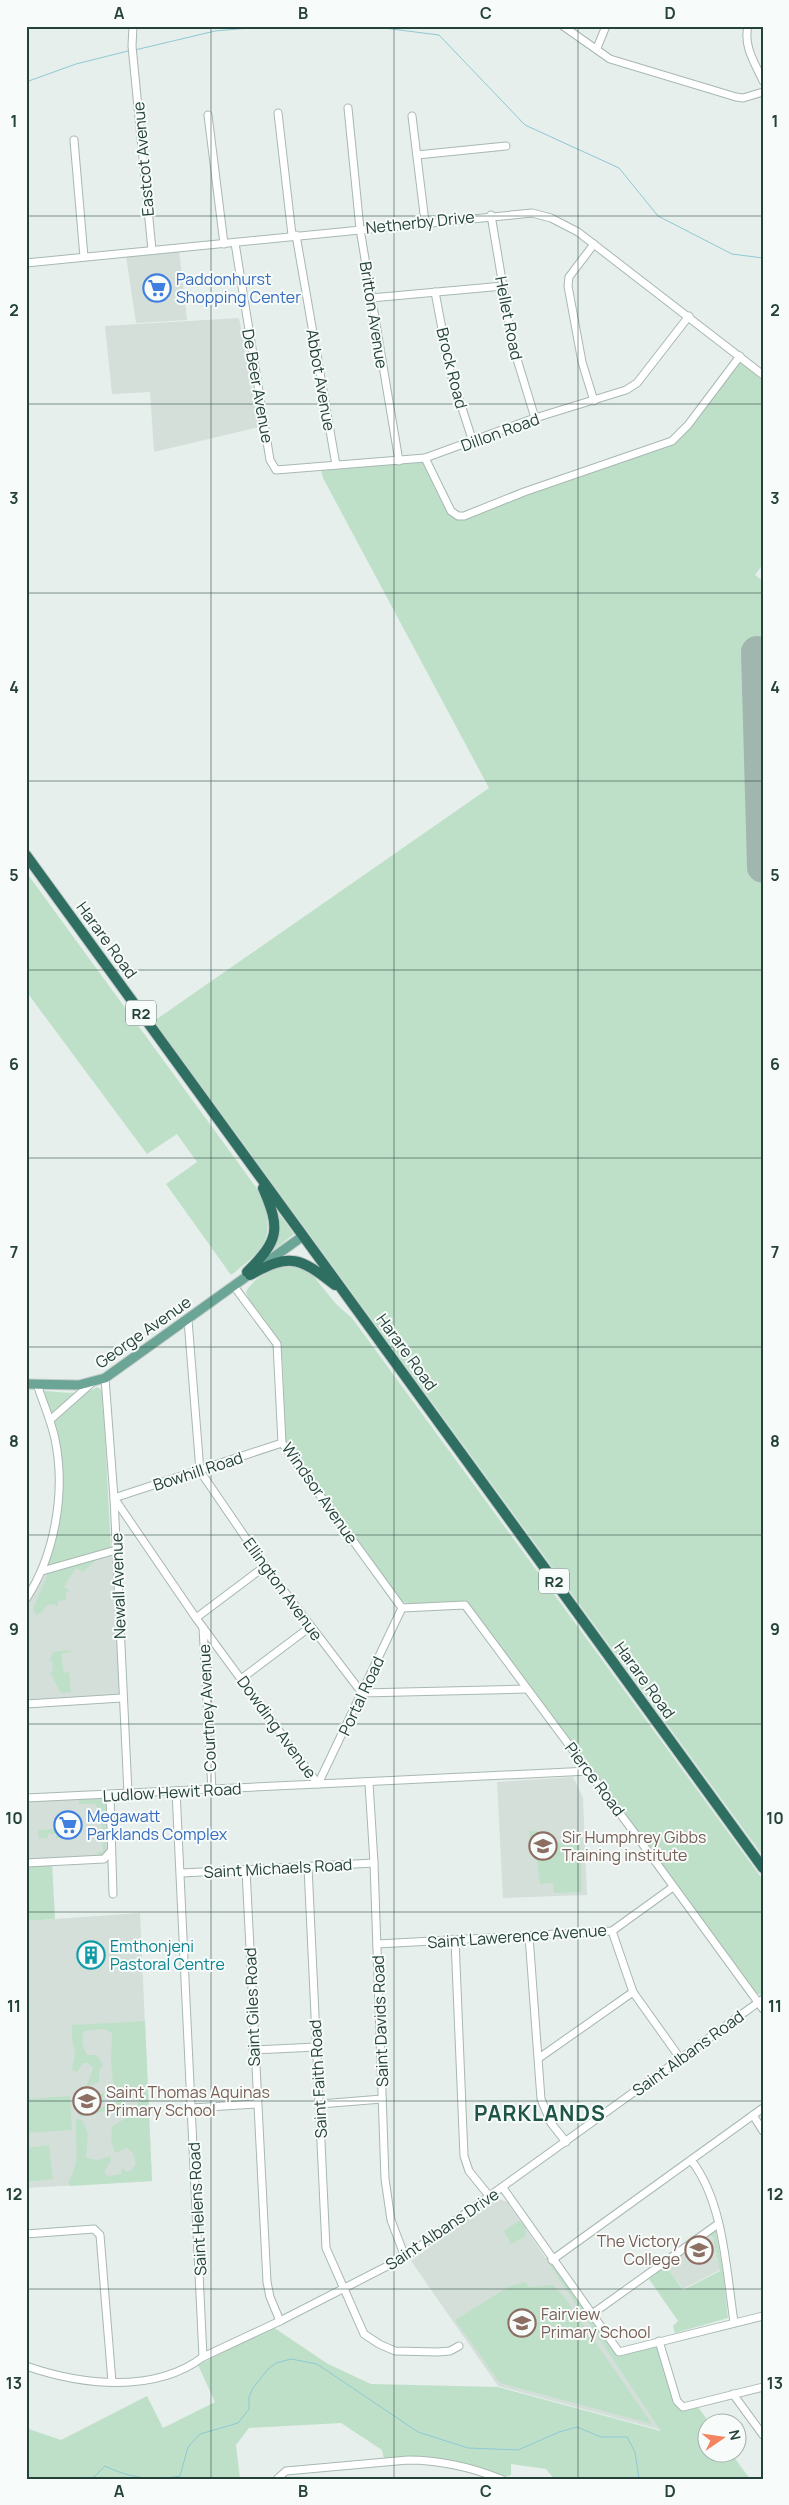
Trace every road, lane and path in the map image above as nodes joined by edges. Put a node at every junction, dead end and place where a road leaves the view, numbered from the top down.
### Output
1 (133, 26) edge
2 (563, 26) edge
3 (606, 26) edge
4 (748, 26) edge
5 (597, 48) junction
6 (763, 81) edge
7 (763, 92) edge
8 (348, 108) dead end
9 (278, 113) dead end
10 (208, 115) dead end
11 (412, 116) dead end
12 (74, 140) dead end
13 (506, 146) dead end
14 (417, 155) junction
15 (491, 215) junction
16 (425, 222) junction
17 (360, 228) junction
18 (294, 235) junction
19 (235, 243) junction
20 (224, 244) junction
21 (594, 244) junction
22 (152, 250) junction
23 (84, 257) junction
24 (26, 258) edge
25 (27, 263) edge
26 (503, 286) junction
27 (436, 292) junction
28 (371, 298) junction
29 (689, 316) junction
30 (740, 356) junction
31 (763, 375) edge
32 (594, 401) junction
33 (535, 418) junction
34 (473, 442) junction
35 (425, 458) junction
36 (399, 461) junction
37 (336, 465) junction
38 (275, 469) joint
39 (26, 855) edge
40 (256, 1171) junction
41 (301, 1234) junction
42 (249, 1273) junction
43 (236, 1284) junction
44 (346, 1294) junction
45 (188, 1320) junction
46 (105, 1378) junction
47 (94, 1382) junction
48 (26, 1384) edge
49 (37, 1384) junction
50 (50, 1420) junction
51 (282, 1443) junction
52 (200, 1471) junction
53 (114, 1498) junction
54 (116, 1550) junction
55 (265, 1566) junction
56 (42, 1571) junction
57 (26, 1599) edge
58 (402, 1608) junction
59 (196, 1618) junction
60 (202, 1626) junction
61 (310, 1627) junction
62 (241, 1679) junction
63 (527, 1688) junction
64 (362, 1693) junction
65 (122, 1698) junction
66 (26, 1704) edge
67 (589, 1771) junction
68 (369, 1783) junction
69 (318, 1784) junction
70 (212, 1790) junction
71 (176, 1791) junction
72 (128, 1794) junction
73 (110, 1795) junction
74 (26, 1798) edge
75 (112, 1851) junction
76 (26, 1863) edge
77 (374, 1864) junction
78 (308, 1867) junction
79 (763, 1868) edge
80 (246, 1870) junction
81 (182, 1873) junction
82 (673, 1887) junction
83 (113, 1894) dead end
84 (612, 1931) junction
85 (529, 1936) junction
86 (455, 1940) junction
87 (378, 1944) junction
88 (633, 1992) junction
89 (760, 2001) edge
90 (763, 2009) edge
91 (316, 2047) junction
92 (253, 2050) junction
93 (539, 2058) junction
94 (680, 2058) junction
95 (382, 2098) junction
96 (256, 2104) junction
97 (320, 2104) junction
98 (614, 2107) joint
99 (192, 2108) junction
100 (763, 2108) edge
101 (753, 2115) junction
102 (763, 2131) edge
103 (566, 2142) junction
104 (691, 2160) junction
105 (503, 2188) junction
106 (490, 2197) junction
107 (718, 2224) junction
108 (26, 2234) edge
109 (405, 2257) junction
110 (552, 2260) junction
111 (344, 2288) junction
112 (592, 2314) junction
113 (763, 2316) edge
114 (280, 2321) junction
115 (734, 2322) junction
116 (659, 2341) junction
117 (459, 2346) dead end
118 (203, 2357) junction
119 (26, 2366) edge
120 (112, 2382) junction
121 (763, 2387) edge
122 (733, 2394) junction
123 (763, 2435) edge
124 (277, 2479) edge
125 (501, 2479) edge

1 - 22 street, Eastcot Avenue
2 - 5 street
3 - 5 street
4 - 6 street
5 - 7 street
8 - 17 street, Britton Avenue
9 - 18 street, Abbot Avenue
10 - 20 street
11 - 14 street
12 - 23 street
13 - 14 street
14 - 16 street
15 - 16 street, Netherby Drive
15 - 21 street, Netherby Drive
15 - 26 street, Hellet Road
16 - 17 street, Netherby Drive
17 - 18 street, Netherby Drive
17 - 28 street, Britton Avenue
18 - 19 street, Netherby Drive
18 - 37 street, Abbot Avenue
19 - 20 street, Netherby Drive
19 - 38 street, De Beer Avenue
20 - 22 street, Netherby Drive
21 - 29 street, Netherby Drive
21 - 32 street
22 - 23 street, Netherby Drive
23 - 25 street, Netherby Drive
24 - 25 street
26 - 27 street
26 - 33 street, Hellet Road
27 - 28 street
27 - 34 street, Brock Road
28 - 36 street, Britton Avenue
29 - 30 street, Netherby Drive
29 - 32 street, Dillon Road
30 - 31 street, Netherby Drive
30 - 35 street
32 - 33 street, Dillon Road
33 - 34 street, Dillon Road
34 - 35 street, Dillon Road
35 - 36 street, Dillon Road
36 - 37 street, Dillon Road
37 - 38 street, Dillon Road
39 - 40 highway, Harare Road / R2
40 - 41 highway, Harare Road / R2
40 - 42 highway
41 - 42 main road, George Avenue
41 - 44 highway, Harare Road / R2
42 - 43 main road, George Avenue
42 - 44 highway
43 - 45 main road, George Avenue
43 - 51 street, Windsor Avenue
44 - 79 highway, Harare Road / R2
45 - 46 main road, George Avenue
45 - 52 street, Ellington Avenue
46 - 47 main road, George Avenue
46 - 53 street, Newall Avenue
47 - 49 main road, George Avenue
47 - 50 street
48 - 49 main road, George Avenue
49 - 50 street
50 - 56 street
51 - 52 street, Bowhill Road
51 - 58 street, Windsor Avenue
52 - 53 street, Bowhill Road
52 - 55 street, Ellington Avenue
53 - 54 street, Newall Avenue
53 - 59 street, Dowding Avenue
54 - 56 street
54 - 65 street, Newall Avenue
55 - 59 street
55 - 61 street, Ellington Avenue
56 - 57 street
58 - 63 street, Pierce Road
58 - 64 street, Portal Road
59 - 60 street, Dowding Avenue
60 - 62 street, Dowding Avenue
60 - 70 street, Courtney Avenue
61 - 62 street
61 - 64 street, Ellington Avenue
62 - 69 street, Dowding Avenue
63 - 64 street
63 - 67 street, Pierce Road
64 - 69 street, Portal Road
65 - 66 street
65 - 72 street, Newall Avenue
67 - 68 street, Dowding Avenue
67 - 82 street, Pierce Road
68 - 69 street, Dowding Avenue
68 - 77 street, Saint Davids Road
69 - 70 street, Ludlow Hewit Road
70 - 71 street, Ludlow Hewit Road
71 - 72 street, Ludlow Hewit Road
71 - 81 street, Saint Helens Road
72 - 73 street, Ludlow Hewit Road
73 - 74 street, Ludlow Hewit Road
73 - 75 street
75 - 76 street
75 - 83 street
77 - 78 street, Saint Michaels Road
77 - 87 street, Saint Davids Road
78 - 80 street, Saint Michaels Road
78 - 91 street, Saint Faith Road
80 - 81 street, Saint Michaels Road
80 - 92 street, Saint Giles Road
81 - 99 street, Saint Helens Road
82 - 84 street, Saint Lawerence Avenue
82 - 89 street, Pierce Road
84 - 85 street, Saint Lawerence Avenue
84 - 88 street
85 - 86 street, Saint Lawerence Avenue
85 - 93 street
86 - 87 street, Saint Lawerence Avenue
86 - 106 street
87 - 95 street, Saint Davids Road
88 - 93 street
88 - 94 street
89 - 90 street, Pierce Road
89 - 94 street, Saint Albans Road
91 - 92 street
91 - 97 street, Saint Faith Road
92 - 96 street, Saint Giles Road
93 - 103 street
94 - 98 street, Saint Albans Road
95 - 97 street
95 - 109 street, Saint Davids Road
96 - 99 street
96 - 114 street, Saint Giles Road
97 - 111 street, Saint Faith Road
98 - 103 street, Saint Albans Drive
99 - 118 street, Saint Helens Road
100 - 101 street
101 - 102 street
101 - 104 street
103 - 105 street, Saint Albans Drive
104 - 107 street
104 - 110 street
105 - 106 street, Saint Albans Drive
105 - 110 street
106 - 109 street, Saint Albans Drive
107 - 112 street
107 - 115 street
108 - 120 street
109 - 111 street, Saint Albans Drive
110 - 112 street
111 - 114 street, Saint Albans Drive
111 - 117 street, Saint Faith Road
112 - 116 street
113 - 115 street
114 - 118 street, Saint Albans Drive
115 - 116 street
116 - 122 street
118 - 120 street, Saint Albans Drive
119 - 120 street, Saint Albans Drive
121 - 122 street
122 - 123 street
124 - 125 street

